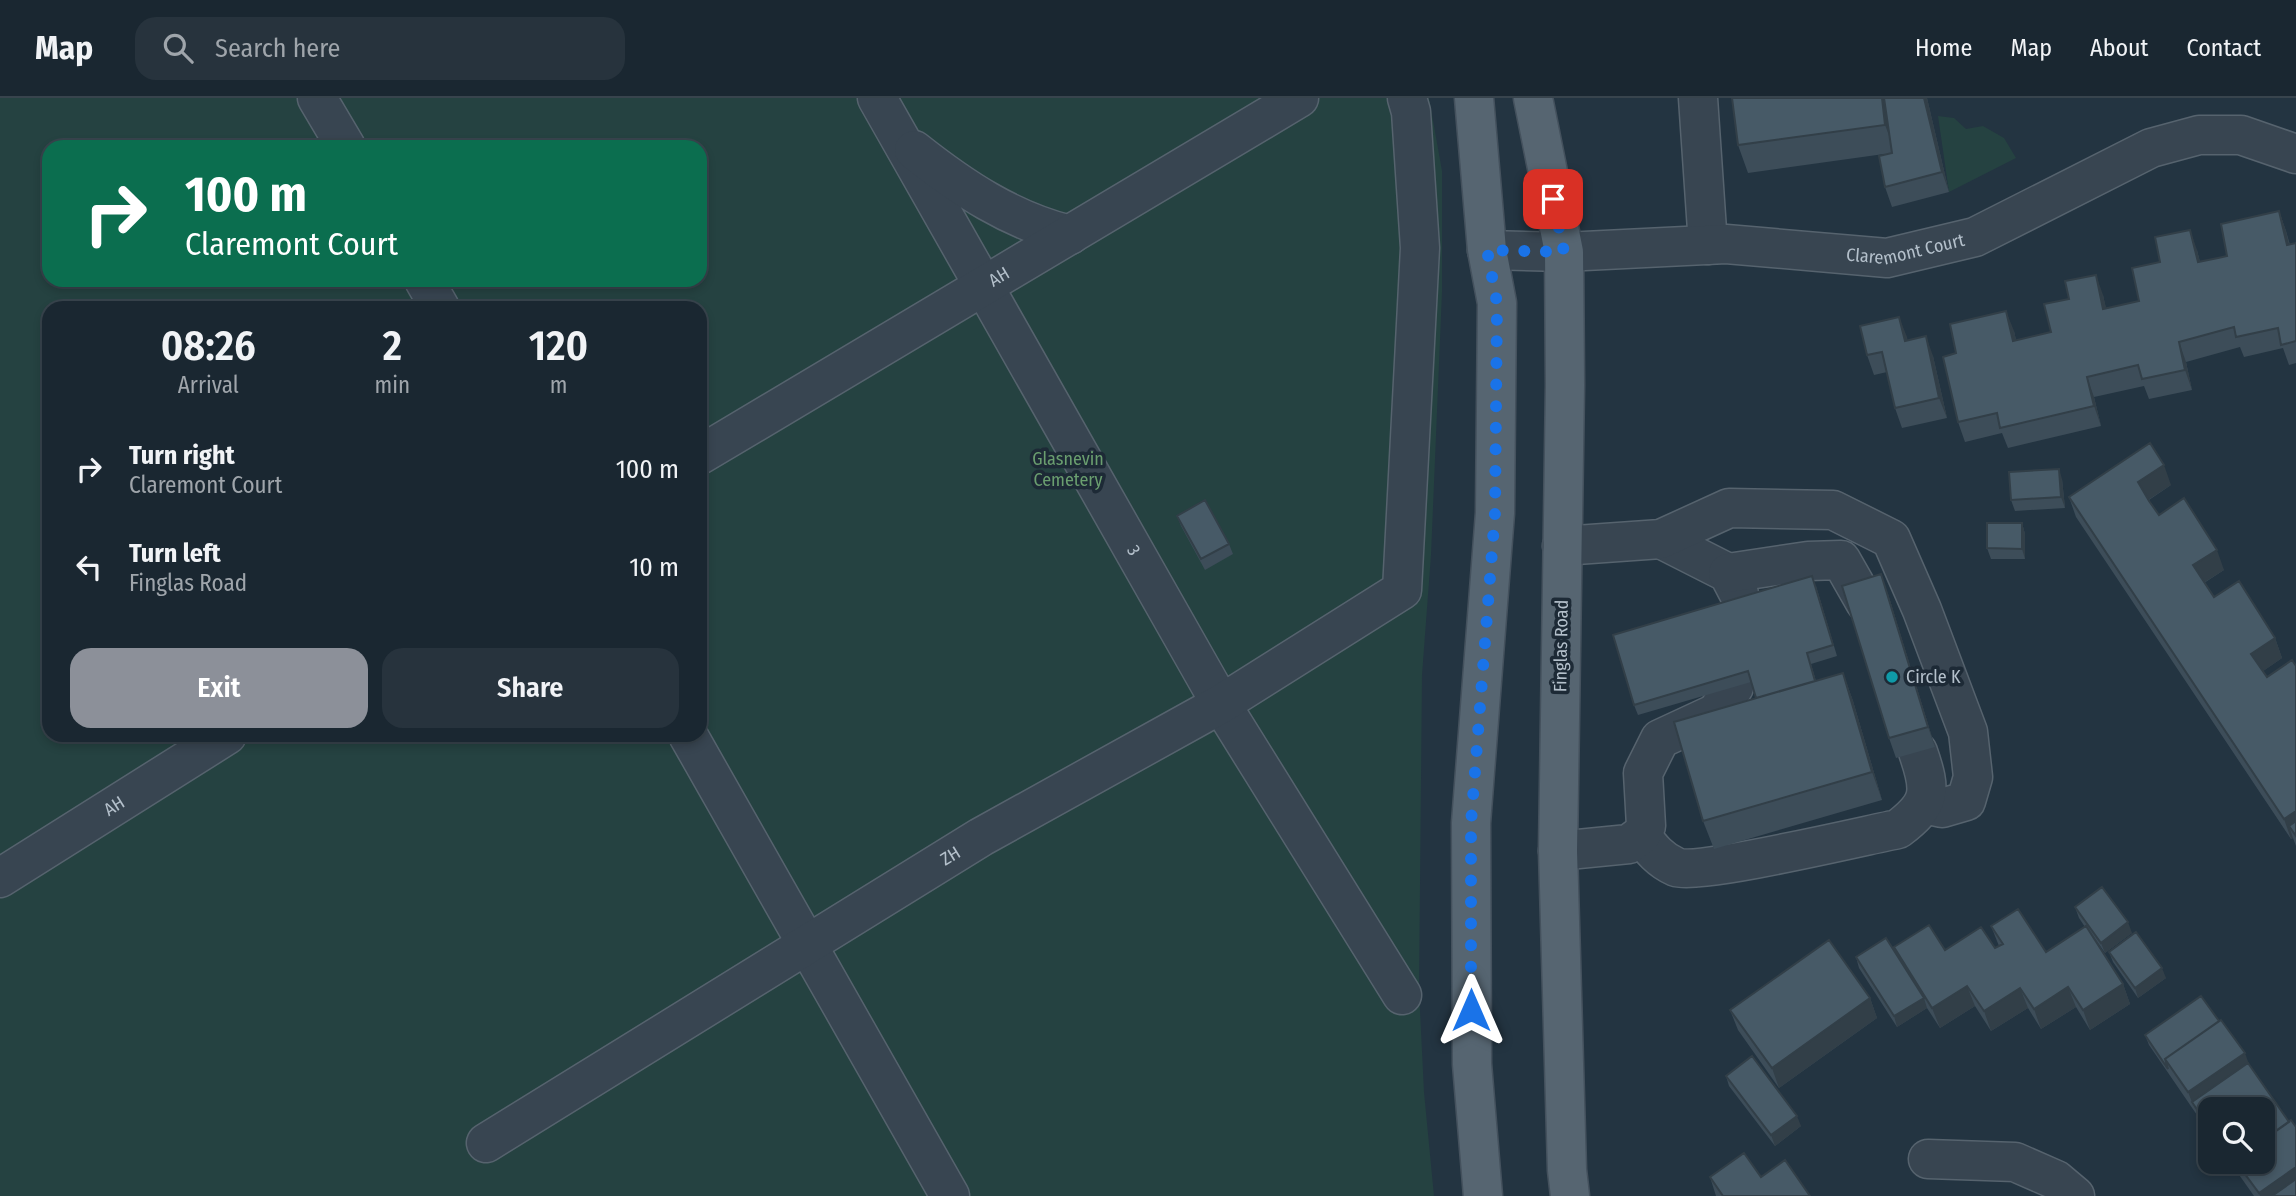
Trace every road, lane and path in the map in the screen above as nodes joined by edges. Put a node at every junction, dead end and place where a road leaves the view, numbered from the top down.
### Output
1 (317, 98) edge
2 (877, 98) edge
3 (1299, 98) edge
4 (1407, 98) edge
5 (1474, 98) edge
6 (1533, 98) edge
7 (1698, 98) edge
8 (1247, 112) edge
9 (342, 140) edge
10 (903, 142) junction
11 (2296, 154) edge
12 (1070, 235) junction
13 (1707, 245) junction
14 (1487, 250) junction
15 (1564, 252) junction
16 (983, 287) junction
17 (707, 451) edge
18 (1661, 539) junction
19 (1563, 546) junction
20 (1728, 573) junction
21 (1866, 602) edge
22 (1739, 610) edge
23 (1734, 687) edge
24 (1221, 704) junction
25 (216, 742) edge
26 (692, 742) edge
27 (1918, 752) edge
28 (1924, 804) junction
29 (1641, 835) junction
30 (1558, 851) junction
31 (0, 878) edge
32 (806, 944) junction
33 (1402, 995) dead end
34 (486, 1143) dead end
35 (1928, 1159) dead end
36 (950, 1196) edge
37 (1483, 1196) edge
38 (1570, 1196) edge
39 (2075, 1196) edge

1 - 9 street
2 - 10 street, 3
3 - 8 street, AH
4 - 24 street, ZH
5 - 14 main road
6 - 15 main road, Finglas Road
7 - 13 street
8 - 12 street, AH
10 - 12 street
10 - 16 street, 3
11 - 13 street, Claremont Court
12 - 16 street, AH
13 - 15 street, Claremont Court
14 - 15 street, Claremont Court
14 - 37 main road
15 - 19 main road, Finglas Road
16 - 17 street, AH
16 - 24 street, 3
18 - 19 street
18 - 20 street
18 - 28 street
19 - 30 main road, Finglas Road
20 - 21 street
20 - 22 street
23 - 29 street
24 - 32 street, ZH
24 - 33 street, 3
25 - 31 street, AH
26 - 32 street
27 - 28 street
28 - 29 street
29 - 30 street
30 - 38 main road, Finglas Road
32 - 34 street, ZH
32 - 36 street
35 - 39 street

